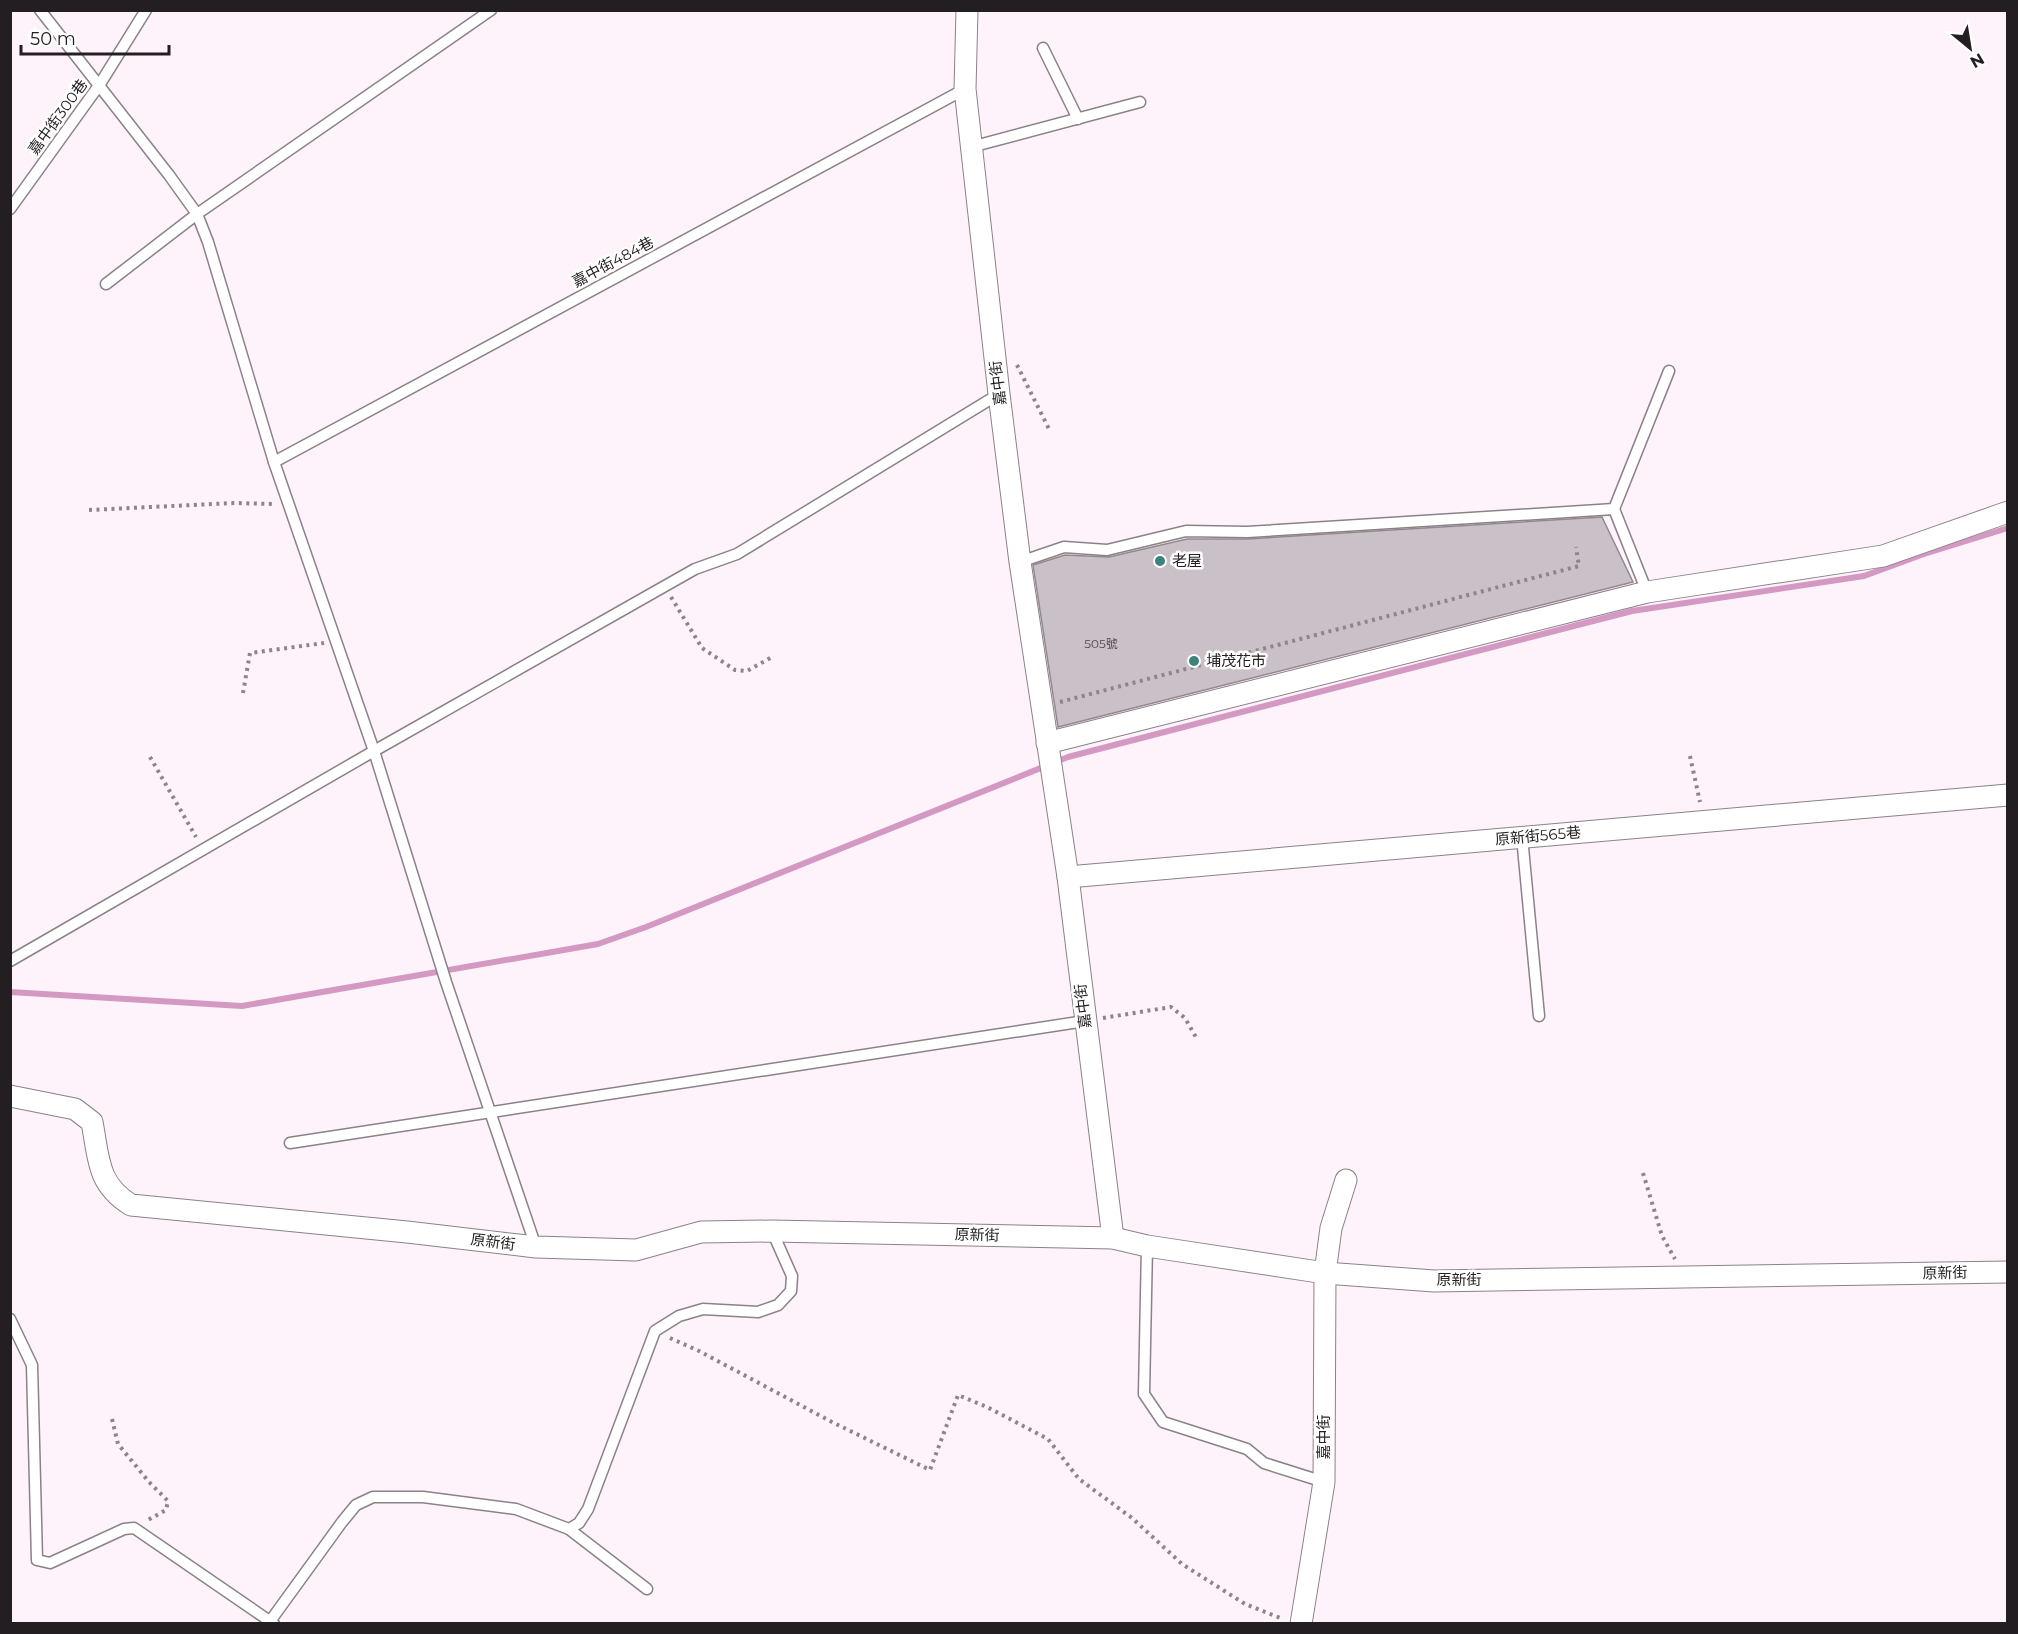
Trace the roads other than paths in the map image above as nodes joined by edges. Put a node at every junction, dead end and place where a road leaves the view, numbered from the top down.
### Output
1 (40, 10) edge
2 (146, 10) edge
3 (491, 10) edge
4 (967, 10) edge
5 (1043, 48) dead end
6 (100, 84) junction
7 (965, 89) junction
8 (1140, 102) dead end
9 (1078, 119) junction
10 (971, 147) junction
11 (10, 209) edge
12 (197, 214) junction
13 (106, 284) dead end
14 (1669, 371) dead end
15 (999, 394) junction
16 (274, 462) junction
17 (1614, 508) junction
18 (2007, 512) edge
19 (1020, 562) junction
20 (1647, 592) junction
21 (374, 750) junction
22 (1050, 757) junction
23 (2007, 795) edge
24 (1522, 837) junction
25 (1068, 877) junction
26 (10, 961) edge
27 (1539, 1016) dead end
28 (1085, 1021) junction
29 (10, 1096) edge
30 (490, 1113) junction
31 (290, 1143) dead end
32 (1346, 1180) dead end
33 (772, 1231) junction
34 (1113, 1238) junction
35 (1147, 1246) junction
36 (536, 1247) junction
37 (2007, 1272) edge
38 (1325, 1273) junction
39 (10, 1320) edge
40 (1324, 1482) junction
41 (569, 1529) junction
42 (647, 1588) dead end
43 (273, 1622) edge
44 (1293, 1622) edge

1 - 6 lane
2 - 6 lane, 嘉中街300巷
3 - 12 lane
4 - 7 street, 嘉中街
5 - 9 lane
6 - 11 lane, 嘉中街300巷
6 - 12 lane
7 - 10 street, 嘉中街
7 - 16 lane, 嘉中街484巷
8 - 9 lane
9 - 10 lane
10 - 15 street, 嘉中街
12 - 13 lane
12 - 16 lane
14 - 17 lane
15 - 19 street, 嘉中街
15 - 21 lane
16 - 21 lane
17 - 19 lane
17 - 20 lane
18 - 20 street
19 - 22 street, 嘉中街
20 - 22 street
21 - 26 lane
21 - 30 lane
22 - 25 street, 嘉中街
23 - 24 street, 原新街565巷
24 - 25 street, 原新街565巷
24 - 27 lane
25 - 28 street, 嘉中街
28 - 30 lane
28 - 34 street, 嘉中街
29 - 36 street, 原新街
30 - 31 lane
30 - 36 lane
32 - 38 street, 嘉中街
33 - 34 street, 原新街
33 - 36 street, 原新街
33 - 41 lane
34 - 35 street, 原新街
35 - 38 street, 原新街
35 - 40 lane
37 - 38 street, 原新街
38 - 40 street, 嘉中街
39 - 43 lane
40 - 44 street, 嘉中街
41 - 42 lane
41 - 43 lane

